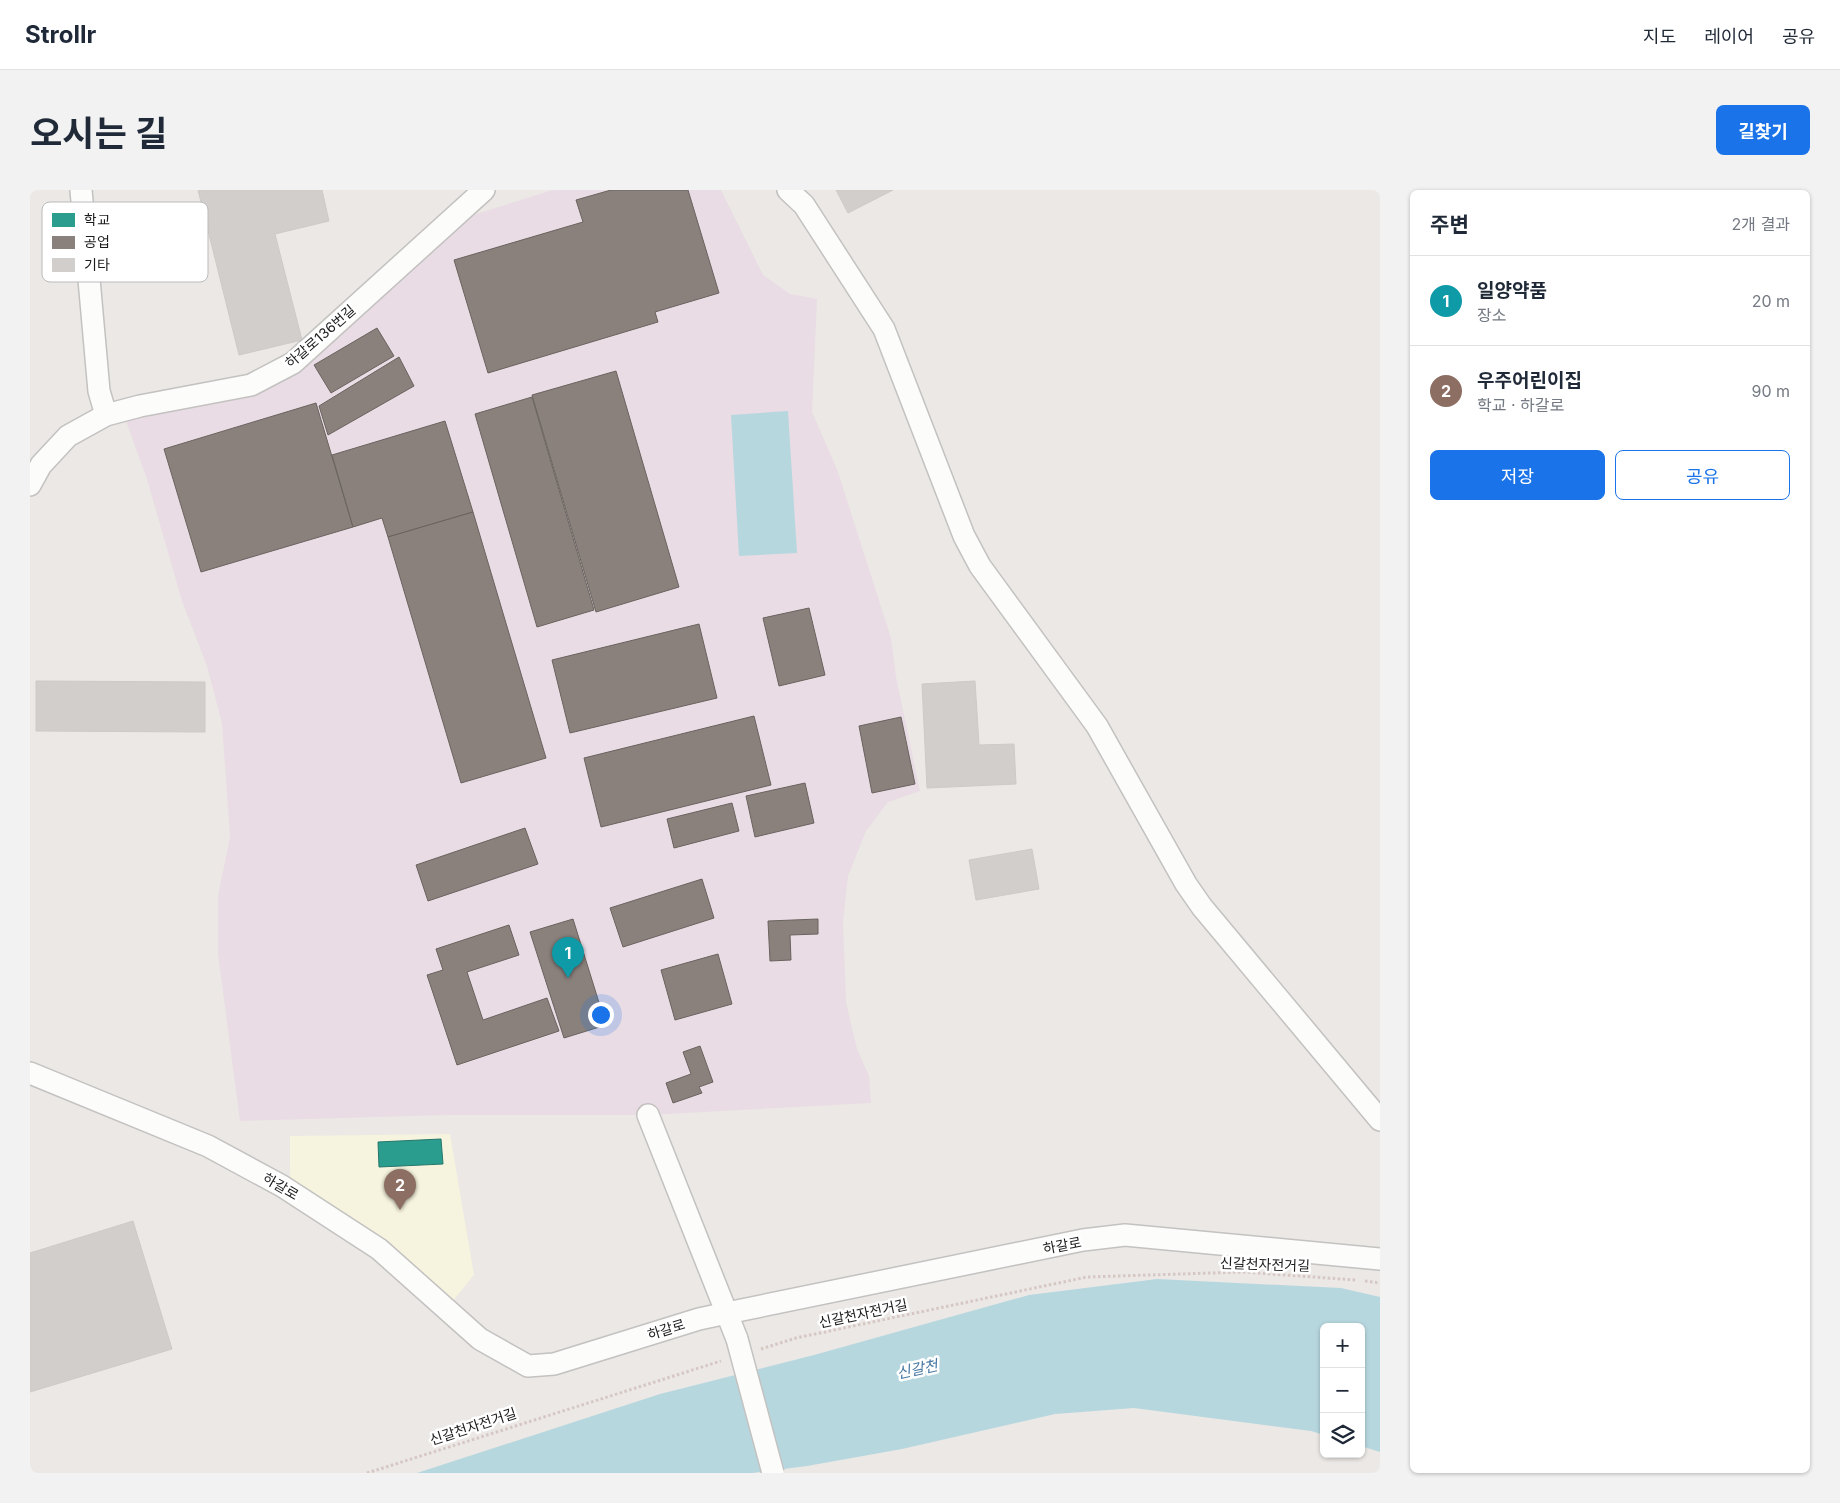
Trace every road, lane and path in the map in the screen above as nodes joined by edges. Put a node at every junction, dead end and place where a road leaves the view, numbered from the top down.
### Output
1 (484, 190) edge
2 (788, 190) edge
3 (89, 282) edge
4 (106, 415) junction
5 (30, 485) edge
6 (30, 1073) edge
7 (648, 1115) dead end
8 (1380, 1120) edge
9 (1380, 1260) edge
10 (1380, 1283) edge
11 (727, 1313) junction
12 (759, 1350) dead end
13 (722, 1361) dead end
14 (367, 1473) edge
15 (772, 1473) edge

1 - 4 street, 하갈로136번길
2 - 8 street
3 - 4 street
4 - 5 street, 하갈로136번길
6 - 11 street, 하갈로
7 - 11 street
9 - 11 street, 하갈로
10 - 12 path, 신갈천자전거길
11 - 15 street, bridge
13 - 14 path, 신갈천자전거길

